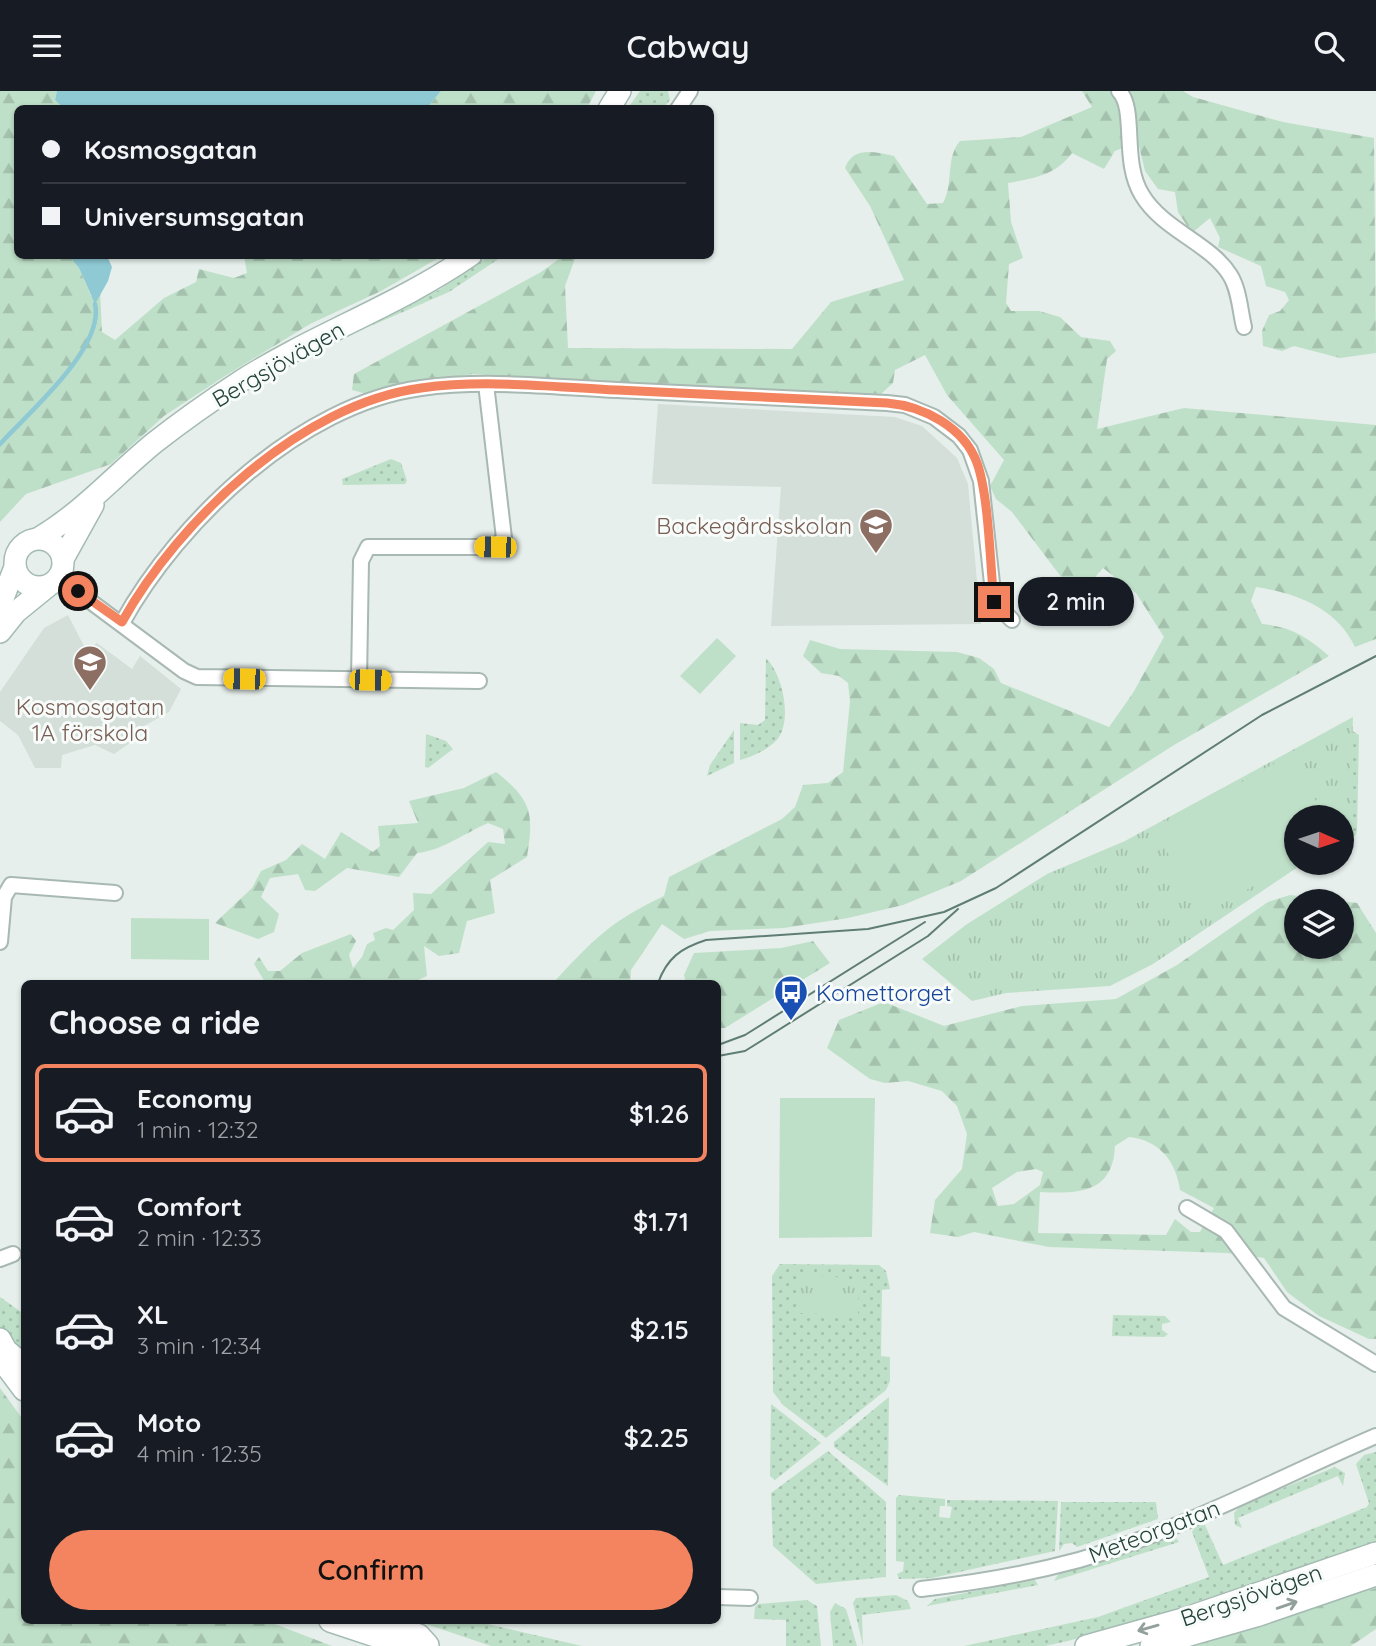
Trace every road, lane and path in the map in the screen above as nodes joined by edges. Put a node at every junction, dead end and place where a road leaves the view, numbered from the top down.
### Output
1 (1119, 91) edge
2 (465, 259) edge
3 (1244, 327) dead end
4 (486, 384) junction
5 (100, 494) junction
6 (39, 538) junction
7 (15, 567) junction
8 (57, 574) junction
9 (0, 606) edge
10 (1012, 620) dead end
11 (122, 622) junction
12 (0, 632) edge
13 (359, 680) junction
14 (479, 681) dead end
15 (115, 893) dead end
16 (0, 942) edge
17 (1187, 1208) dead end
18 (0, 1339) edge
19 (0, 1358) edge
20 (21, 1362) edge
21 (1376, 1364) edge
22 (21, 1386) edge
23 (1376, 1436) edge
24 (1376, 1553) edge
25 (1376, 1575) edge
26 (921, 1589) dead end
27 (721, 1597) edge
28 (750, 1598) dead end
29 (339, 1624) edge
30 (390, 1624) edge
31 (405, 1646) edge
32 (427, 1646) edge
33 (1086, 1646) edge
34 (1151, 1646) edge

1 - 3 street
2 - 5 street, Bergsjövägen
4 - 10 street
4 - 11 street
4 - 13 street
5 - 6 street, Bergsjövägen
5 - 8 street, Bergsjövägen
6 - 7 street, Bergsjövägen
6 - 8 street
7 - 8 street
7 - 9 street, Bergsjövägen
8 - 11 street
8 - 12 street, Bergsjövägen
11 - 13 street
13 - 14 street
15 - 16 street
17 - 21 street
18 - 20 street
19 - 22 street
23 - 26 street, Meteorgatan
24 -> 33 street, Bergsjövägen
34 -> 25 street, Bergsjövägen
27 - 28 street
29 - 31 street
30 - 32 street

